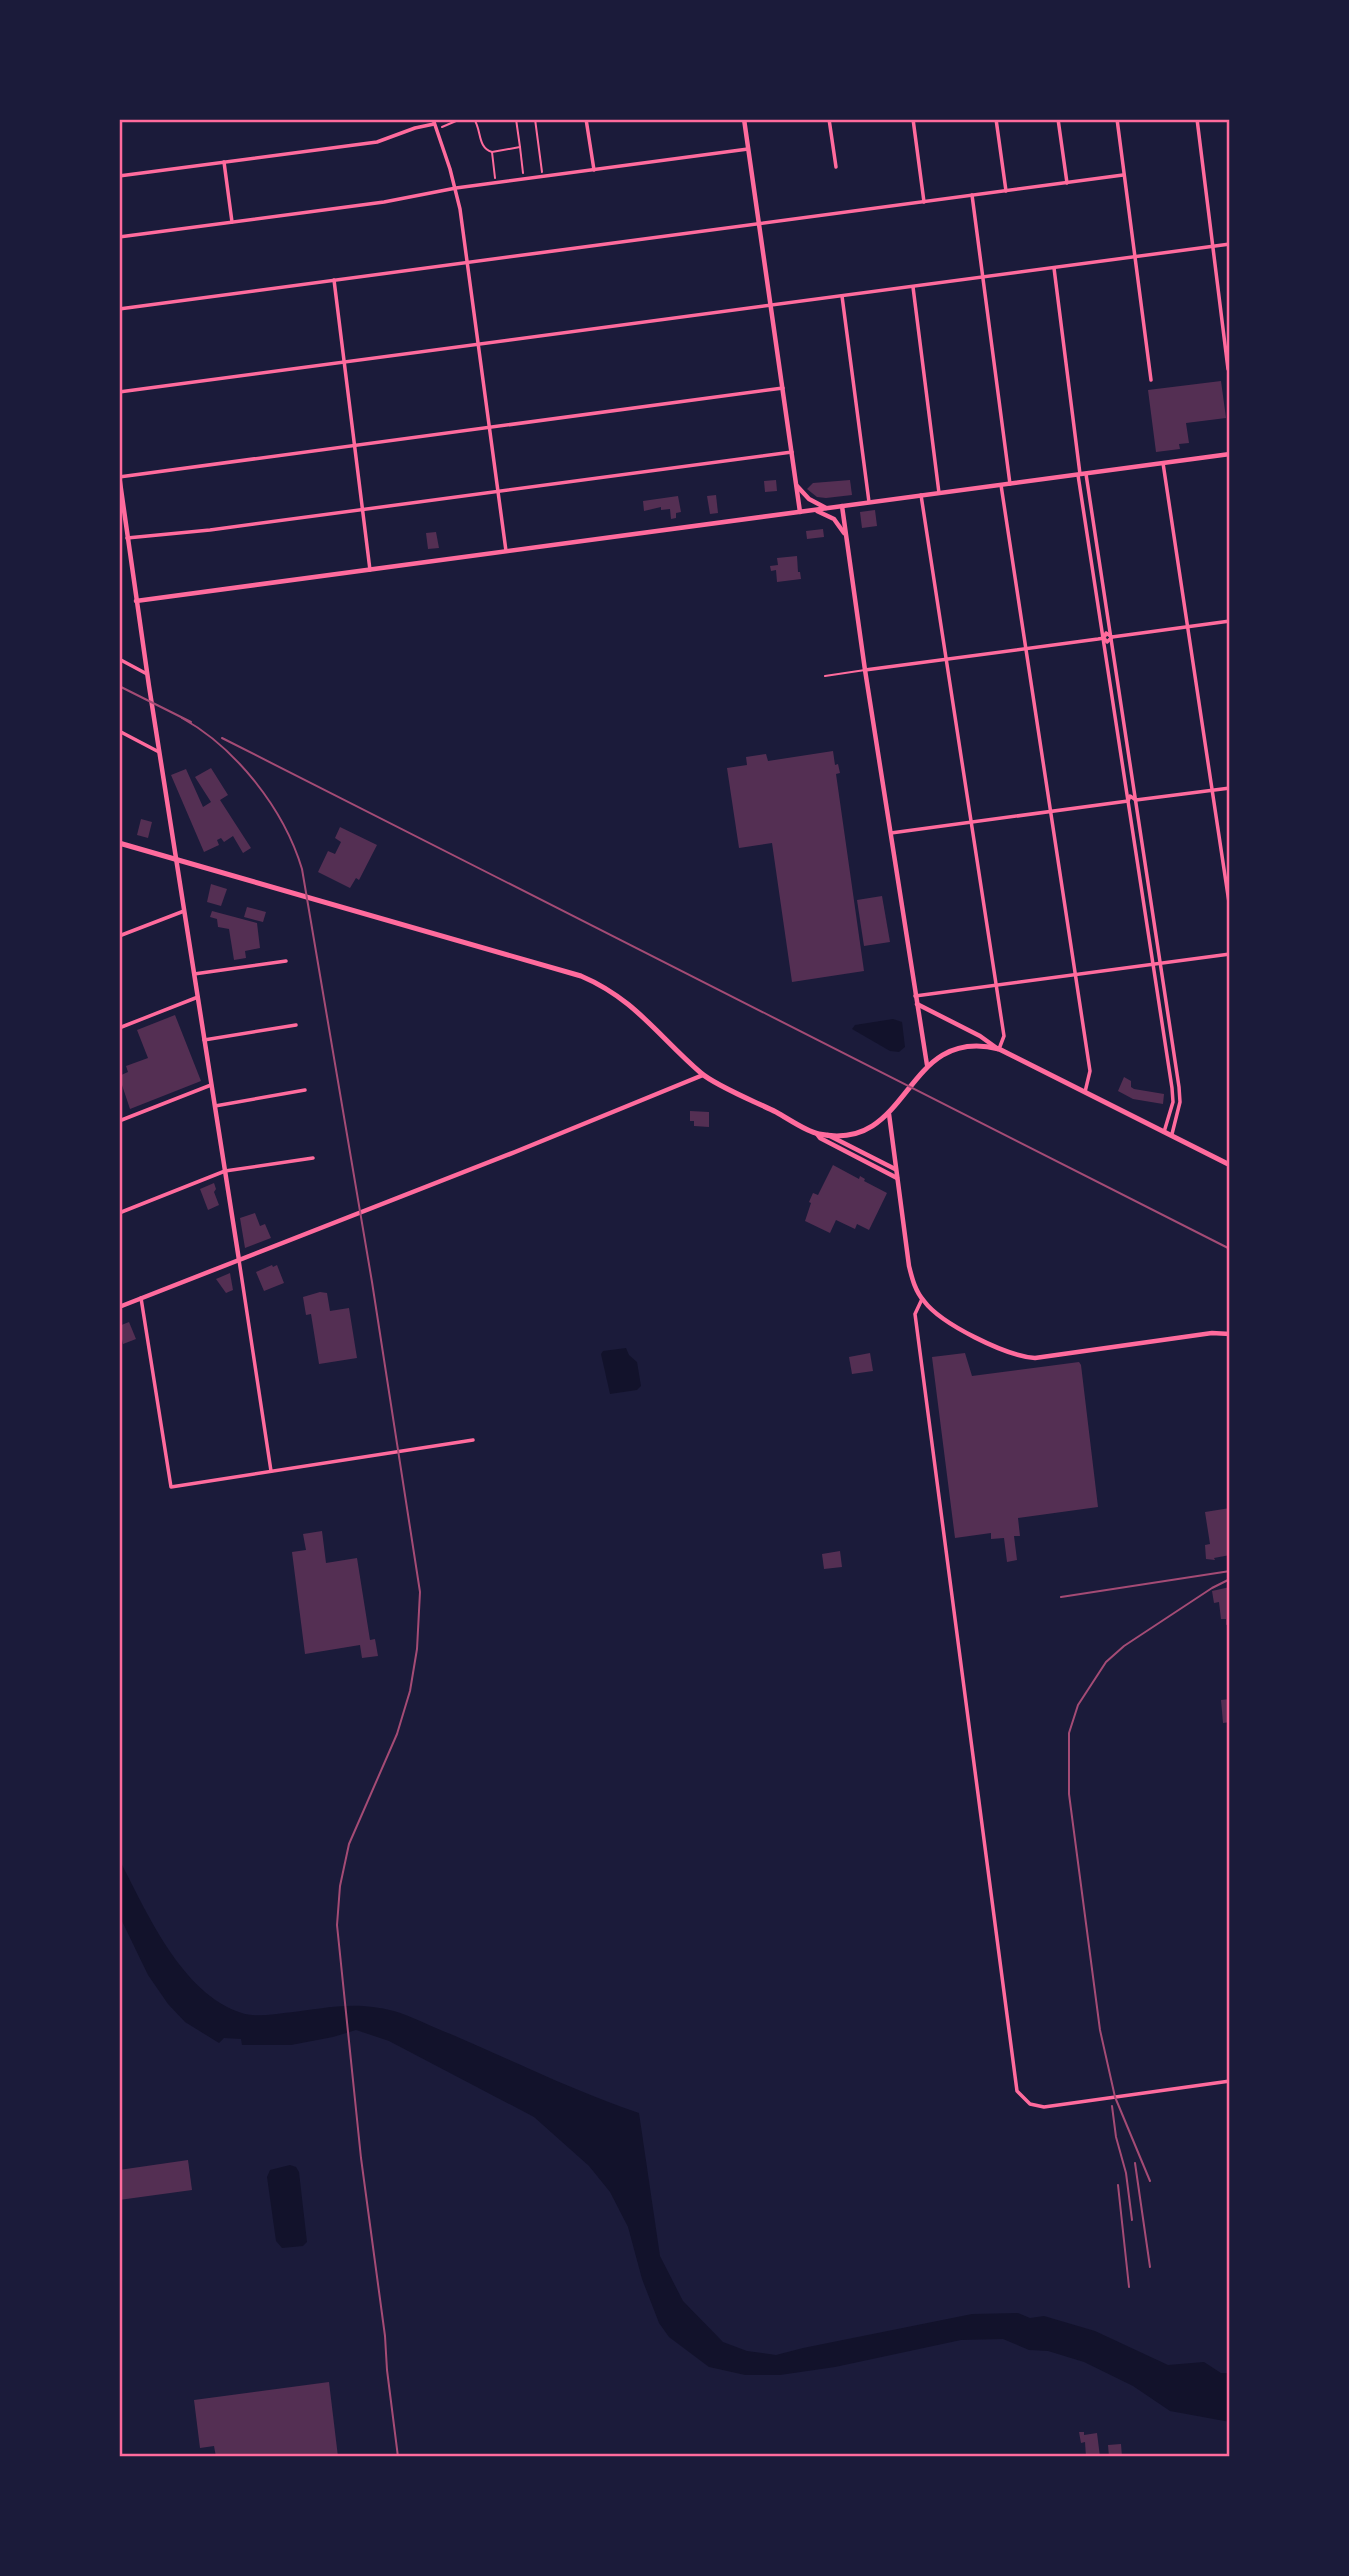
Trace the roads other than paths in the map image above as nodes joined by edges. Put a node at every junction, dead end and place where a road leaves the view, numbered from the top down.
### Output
1 (586, 119) edge
2 (744, 119) edge
3 (829, 119) edge
4 (913, 119) edge
5 (996, 119) edge
6 (1058, 119) edge
7 (1117, 119) edge
8 (1197, 119) edge
9 (434, 121) edge
10 (748, 149) junction
11 (224, 162) junction
12 (836, 167) dead end
13 (594, 170) junction
14 (1124, 175) junction
15 (119, 176) edge
16 (1067, 183) junction
17 (456, 188) junction
18 (1006, 191) junction
19 (972, 195) junction
20 (924, 202) junction
21 (232, 222) junction
22 (759, 223) junction
23 (119, 237) edge
24 (1230, 244) edge
25 (1212, 247) junction
26 (1134, 257) junction
27 (468, 262) junction
28 (1054, 268) junction
29 (983, 277) junction
30 (334, 280) junction
31 (913, 286) junction
32 (842, 296) junction
33 (771, 304) junction
34 (119, 309) edge
35 (479, 344) junction
36 (346, 362) junction
37 (1228, 369) dead end
38 (1151, 380) dead end
39 (783, 388) junction
40 (119, 392) edge
41 (491, 428) junction
42 (356, 446) junction
43 (793, 452) junction
44 (1230, 454) edge
45 (1163, 463) junction
46 (1081, 474) junction
47 (119, 476) edge
48 (1010, 484) junction
49 (797, 485) junction
50 (1001, 485) junction
51 (499, 491) junction
52 (939, 493) junction
53 (921, 495) junction
54 (869, 502) junction
55 (121, 504) edge
56 (842, 506) junction
57 (827, 508) junction
58 (363, 509) junction
59 (809, 510) junction
60 (800, 512) junction
61 (847, 537) junction
62 (127, 538) junction
63 (506, 552) junction
64 (1099, 556) junction
65 (1092, 558) junction
66 (370, 570) junction
67 (136, 601) junction
68 (1230, 621) edge
69 (1187, 627) junction
70 (1112, 637) junction
71 (1104, 638) junction
72 (1026, 648) junction
73 (119, 659) edge
74 (946, 659) junction
75 (865, 670) junction
76 (147, 674) junction
77 (825, 676) dead end
78 (1124, 718) junction
79 (1116, 719) junction
80 (119, 731) edge
81 (159, 752) junction
82 (1230, 788) edge
83 (1212, 790) junction
84 (1136, 800) junction
85 (1128, 801) junction
86 (1052, 812) junction
87 (971, 822) junction
88 (891, 833) junction
89 (119, 843) edge
90 (176, 859) junction
91 (1149, 882) junction
92 (1141, 883) junction
93 (1230, 909) edge
94 (184, 911) junction
95 (120, 934) edge
96 (1230, 954) edge
97 (286, 961) dead end
98 (1161, 963) junction
99 (1153, 964) junction
100 (194, 974) junction
101 (1076, 975) junction
102 (997, 987) junction
103 (915, 996) junction
104 (198, 998) junction
105 (916, 1004) junction
106 (296, 1024) dead end
107 (119, 1028) edge
108 (204, 1040) junction
109 (999, 1049) junction
110 (1175, 1055) junction
111 (1167, 1057) junction
112 (927, 1065) junction
113 (703, 1075) junction
114 (211, 1085) junction
115 (305, 1090) dead end
116 (1084, 1092) junction
117 (215, 1105) junction
118 (889, 1114) junction
119 (119, 1121) edge
120 (817, 1133) junction
121 (1164, 1133) junction
122 (828, 1135) junction
123 (1171, 1136) junction
124 (313, 1158) dead end
125 (1230, 1165) edge
126 (896, 1169) junction
127 (225, 1171) junction
128 (897, 1178) junction
129 (119, 1213) edge
130 (239, 1260) junction
131 (141, 1298) junction
132 (922, 1299) junction
133 (119, 1307) edge
134 (1230, 1334) edge
135 (473, 1440) dead end
136 (271, 1471) junction
137 (1230, 2081) edge

1 - 13 street
2 - 10 street
3 - 12 street
4 - 20 street
5 - 18 street
6 - 16 street
7 - 14 street
8 - 25 street
9 - 11 street
9 - 17 street
10 - 13 street
10 - 22 street
11 - 15 street
11 - 21 street
13 - 17 street
14 - 16 street
14 - 26 street
16 - 18 street
17 - 21 street
17 - 27 street
18 - 19 street
19 - 20 street
19 - 29 street
20 - 22 street
21 - 23 street
22 - 27 street
22 - 33 street
24 - 25 street
25 - 26 street
25 - 37 street
26 - 28 street
26 - 38 street
27 - 30 street
27 - 35 street
28 - 29 street
28 - 46 street
29 - 31 street
29 - 48 street
30 - 34 street
30 - 36 street
31 - 32 street
31 - 52 street
32 - 33 street
32 - 54 street
33 - 35 street
33 - 39 street
35 - 36 street
35 - 41 street
36 - 40 street
36 - 42 street
39 - 41 street
39 - 43 street
41 - 42 street
41 - 51 street
42 - 47 street
42 - 58 street
43 - 49 street
43 - 51 street
44 - 45 street
45 - 46 street
45 - 69 street
46 - 48 street
46 - 64 street
46 - 65 street
47 - 55 street
48 - 50 street
49 - 57 street
49 - 60 street
50 - 52 street
50 - 72 street
51 - 58 street
51 - 63 street
52 - 53 street
53 - 54 street
53 - 74 street
54 - 56 street
55 - 62 street
56 - 57 street
56 - 61 street
57 - 59 street
58 - 62 street
58 - 66 street
59 - 60 street
59 - 61 street
60 - 63 street
61 - 75 street
62 - 67 street
63 - 66 street
64 - 65 street
64 - 70 street
65 - 71 street
66 - 67 street
67 - 76 street
68 - 69 street
69 - 70 street
69 - 83 street
70 - 71 street
70 - 78 street
71 - 72 street
71 - 79 street
72 - 74 street
72 - 86 street
73 - 76 street
74 - 75 street
74 - 87 street
75 - 77 lane
75 - 88 street
76 - 81 street
78 - 79 street
78 - 84 street
79 - 85 street
80 - 81 street
81 - 90 street
82 - 83 street
83 - 84 street
83 - 93 street
84 - 85 street
84 - 91 street
85 - 86 street
85 - 92 street
86 - 87 street
86 - 101 street
87 - 88 street
87 - 102 street
88 - 103 street
89 - 90 main road
90 - 94 street
90 - 113 main road
91 - 92 street
91 - 98 street
92 - 99 street
94 - 95 street
94 - 100 street
96 - 98 street
97 - 100 street
98 - 99 street
98 - 110 street
99 - 101 street
99 - 111 street
100 - 104 street
101 - 102 street
101 - 116 street
102 - 103 street
102 - 109 street
103 - 105 street
104 - 107 street
104 - 108 street
105 - 109 street
105 - 112 street
106 - 108 street
108 - 114 street
109 - 112 main road
109 - 116 main road
110 - 111 street
110 - 123 street
111 - 121 street
112 - 118 main road
113 - 120 main road
113 - 130 street
114 - 117 street
114 - 119 street
115 - 117 street
116 - 121 main road
117 - 127 street
118 - 122 main road
118 - 126 street
120 - 122 main road
120 - 128 street
121 - 123 main road
122 - 126 street
123 - 125 main road
124 - 127 street
126 - 128 street
127 - 129 street
127 - 130 street
128 - 132 street
130 - 131 street
130 - 136 street
131 - 133 street
131 - 136 street
132 - 134 street
132 - 137 street
135 - 136 street

